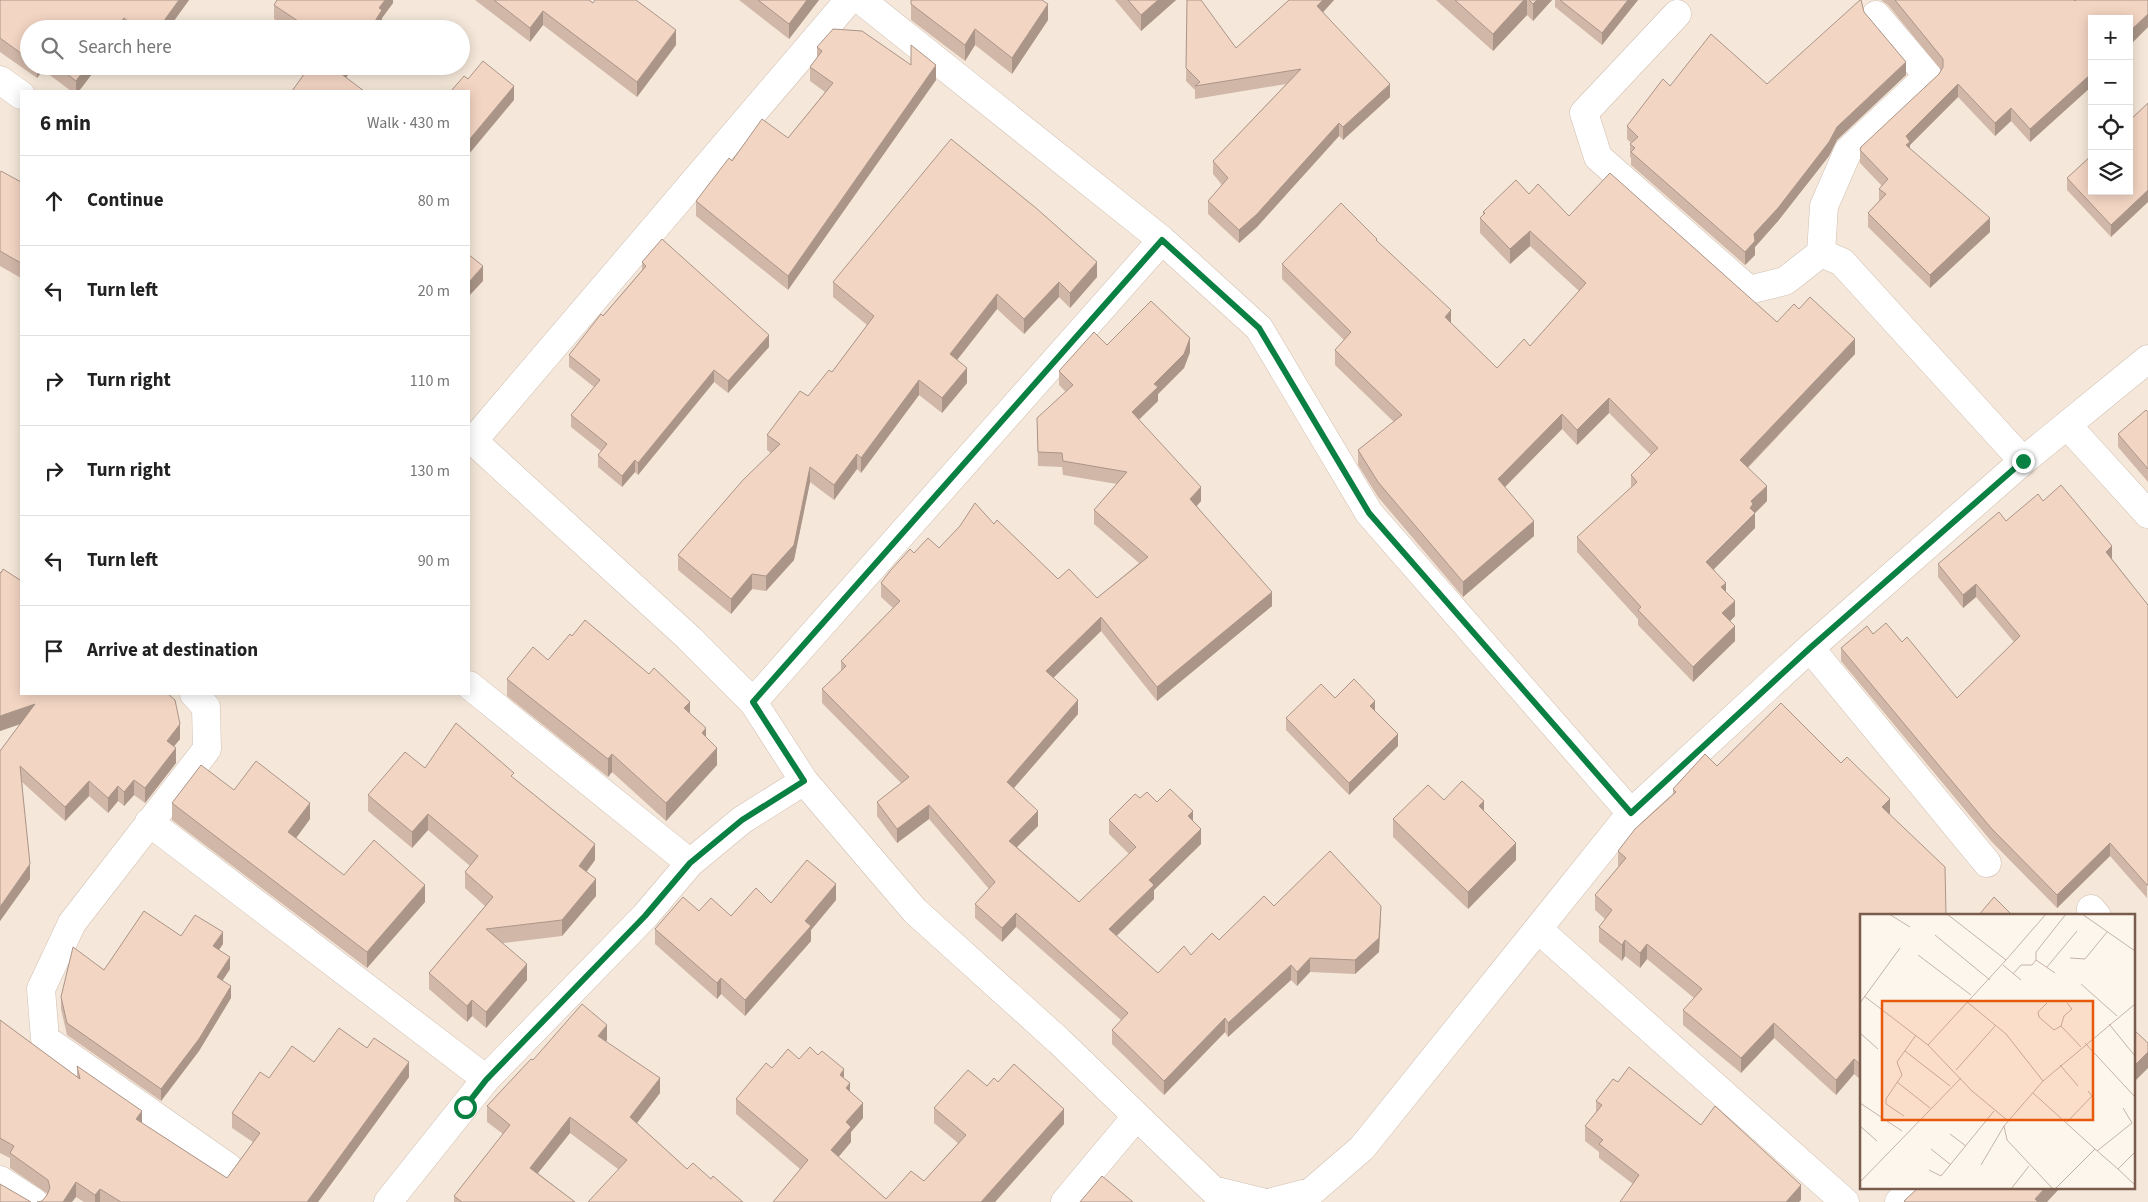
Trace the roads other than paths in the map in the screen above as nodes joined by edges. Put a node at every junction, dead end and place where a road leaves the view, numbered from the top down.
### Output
1 (849, 0) edge
2 (861, 0) edge
3 (1677, 14) dead end
4 (1876, 16) dead end
5 (0, 80) edge
6 (20, 95) edge
7 (1162, 240) junction
8 (1821, 253) junction
9 (2148, 360) edge
10 (2067, 426) junction
11 (471, 439) edge
12 (2023, 461) junction
13 (2148, 514) edge
14 (1810, 648) junction
15 (470, 687) edge
16 (195, 695) edge
17 (753, 702) junction
18 (804, 781) junction
19 (1631, 813) junction
20 (150, 822) junction
21 (690, 863) junction
22 (1987, 863) dead end
23 (1539, 930) junction
24 (486, 1080) junction
25 (1136, 1117) junction
26 (228, 1167) dead end
27 (0, 1180) edge
28 (1911, 1190) edge
29 (34, 1202) edge
30 (388, 1202) edge
31 (1064, 1202) edge
32 (1262, 1202) edge
33 (1272, 1202) edge
34 (1845, 1202) edge
35 (1900, 1202) edge

1 - 11 street
2 - 7 street
3 - 8 street
4 - 8 street
5 - 6 street
7 - 17 street
7 - 19 street
8 - 12 street
9 - 10 street
10 - 12 street
10 - 13 street
11 - 17 street
12 - 14 street
14 - 19 street
14 - 22 street
15 - 21 street
16 - 20 street
17 - 18 street
18 - 21 street
18 - 25 street
19 - 23 street
20 - 24 street
20 - 26 street
21 - 24 street
23 - 33 street
23 - 34 street
24 - 30 street
25 - 31 street
25 - 32 street
27 - 29 street
28 - 35 street

